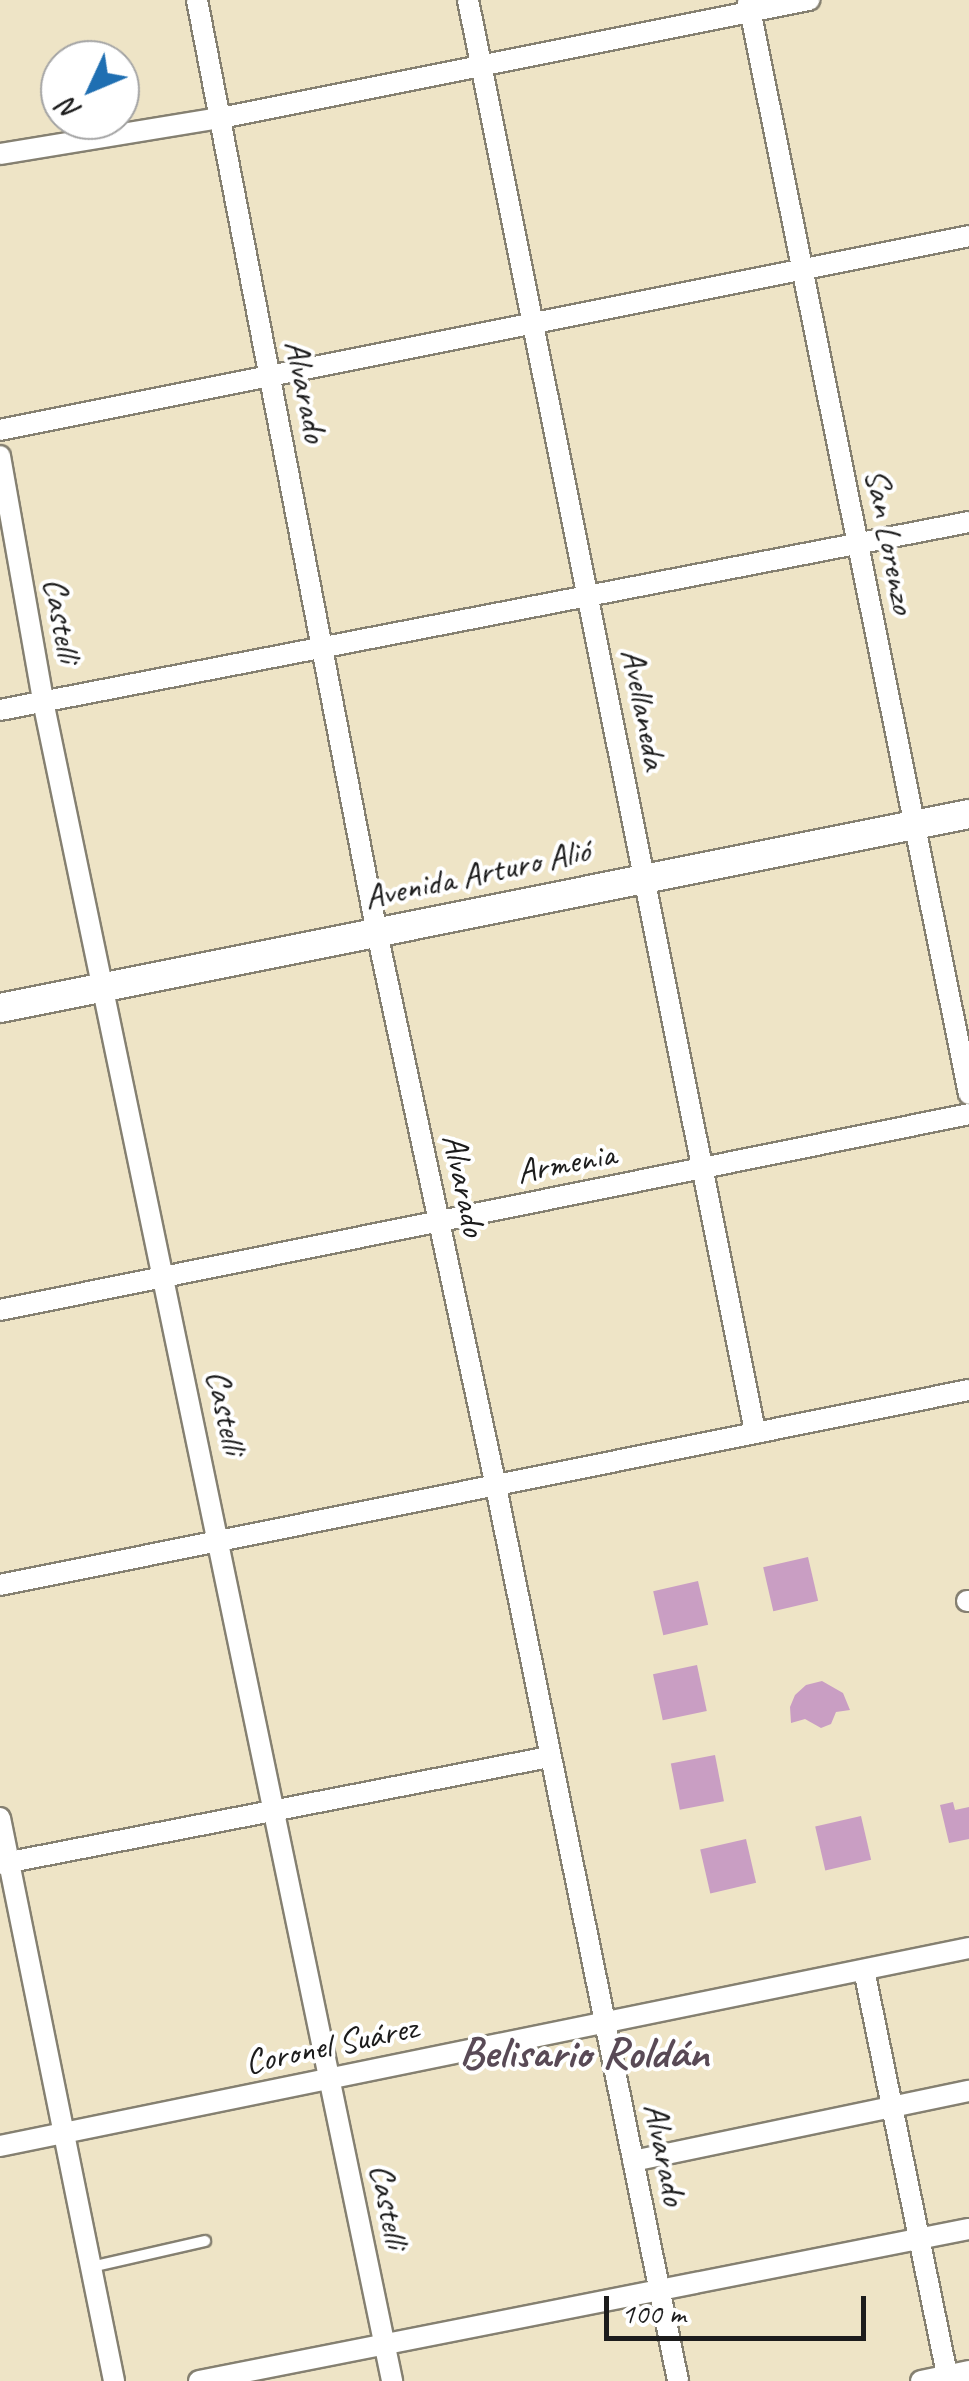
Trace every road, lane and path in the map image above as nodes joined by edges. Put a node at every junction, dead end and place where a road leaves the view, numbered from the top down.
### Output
1 (197, 0) edge
2 (468, 0) edge
3 (809, 0) edge
4 (749, 6) edge
5 (482, 66) junction
6 (221, 118) junction
7 (0, 154) edge
8 (969, 236) edge
9 (802, 270) junction
10 (533, 324) junction
11 (270, 376) junction
12 (0, 430) edge
13 (0, 456) edge
14 (969, 522) edge
15 (858, 544) junction
16 (588, 597) junction
17 (322, 645) junction
18 (43, 701) junction
19 (0, 710) edge
20 (969, 814) edge
21 (914, 824) junction
22 (644, 878) junction
23 (377, 933) junction
24 (105, 986) junction
25 (0, 1008) edge
26 (969, 1094) edge
27 (969, 1114) edge
28 (703, 1168) junction
29 (439, 1222) junction
30 (165, 1277) junction
31 (0, 1310) edge
32 (969, 1390) edge
33 (756, 1431) junction
34 (495, 1482) junction
35 (219, 1541) junction
36 (0, 1585) edge
37 (549, 1757) junction
38 (272, 1811) junction
39 (0, 1818) edge
40 (4, 1863) edge
41 (969, 1948) edge
42 (864, 1970) junction
43 (605, 2022) junction
44 (330, 2078) junction
45 (969, 2091) edge
46 (892, 2107) junction
47 (64, 2132) junction
48 (0, 2146) edge
49 (633, 2162) junction
50 (969, 2230) edge
51 (919, 2240) junction
52 (205, 2241) dead end
53 (91, 2266) junction
54 (660, 2294) junction
55 (384, 2346) junction
56 (969, 2371) edge
57 (948, 2378) edge
58 (114, 2381) edge
59 (198, 2381) edge
60 (392, 2381) edge
61 (678, 2381) edge
62 (921, 2381) edge

1 - 6 street, Alvarado
2 - 5 street, Avellaneda
3 - 4 street
4 - 5 street
4 - 9 street, San Lorenzo
5 - 6 street
5 - 10 street, Avellaneda
6 - 7 street
6 - 11 street, Alvarado
8 - 9 street
9 - 10 street
9 - 15 street, San Lorenzo
10 - 11 street
10 - 16 street, Avellaneda
11 - 12 street
11 - 17 street, Alvarado
13 - 18 street, Castelli
14 - 15 street
15 - 16 street
15 - 21 street, San Lorenzo
16 - 17 street
16 - 22 street, Avellaneda
17 - 18 street
17 - 23 street, Alvarado
18 - 19 street
18 - 24 street, Castelli
20 - 21 main road, Avenida Arturo Alió
21 - 22 main road, Avenida Arturo Alió
21 - 26 street, San Lorenzo
22 - 23 main road, Avenida Arturo Alió
22 - 28 street, Avellaneda
23 - 24 main road, Avenida Arturo Alió
23 - 29 street, Alvarado
24 - 25 main road, Avenida Arturo Alió
24 - 30 street, Castelli
27 - 28 street, Armenia
28 - 29 street, Armenia
28 - 33 street, Avellaneda
29 - 30 street, Armenia
29 - 34 street, Alvarado
30 - 31 street, Armenia
30 - 35 street, Castelli
32 - 33 street
33 - 34 street
34 - 35 street
34 - 37 street, Alvarado
35 - 36 street
35 - 38 street, Castelli
37 - 38 street
37 - 43 street, Alvarado
38 - 40 street
38 - 44 street, Castelli
39 - 40 street
40 - 47 street
41 - 42 street, Coronel Suárez
42 - 43 street, Coronel Suárez
42 - 46 street
43 - 44 street, Coronel Suárez
43 - 49 street, Alvarado
44 - 47 street, Coronel Suárez
44 - 55 street, Castelli
45 - 46 street
46 - 49 street
46 - 51 street
47 - 48 street, Coronel Suárez
47 - 53 street
49 - 54 street, Alvarado
50 - 51 street
51 - 54 street
51 - 57 street
52 - 53 lane
53 - 58 street
54 - 55 street
54 - 61 street, Alvarado
55 - 59 street
55 - 60 street, Castelli
56 - 57 street
57 - 62 street

